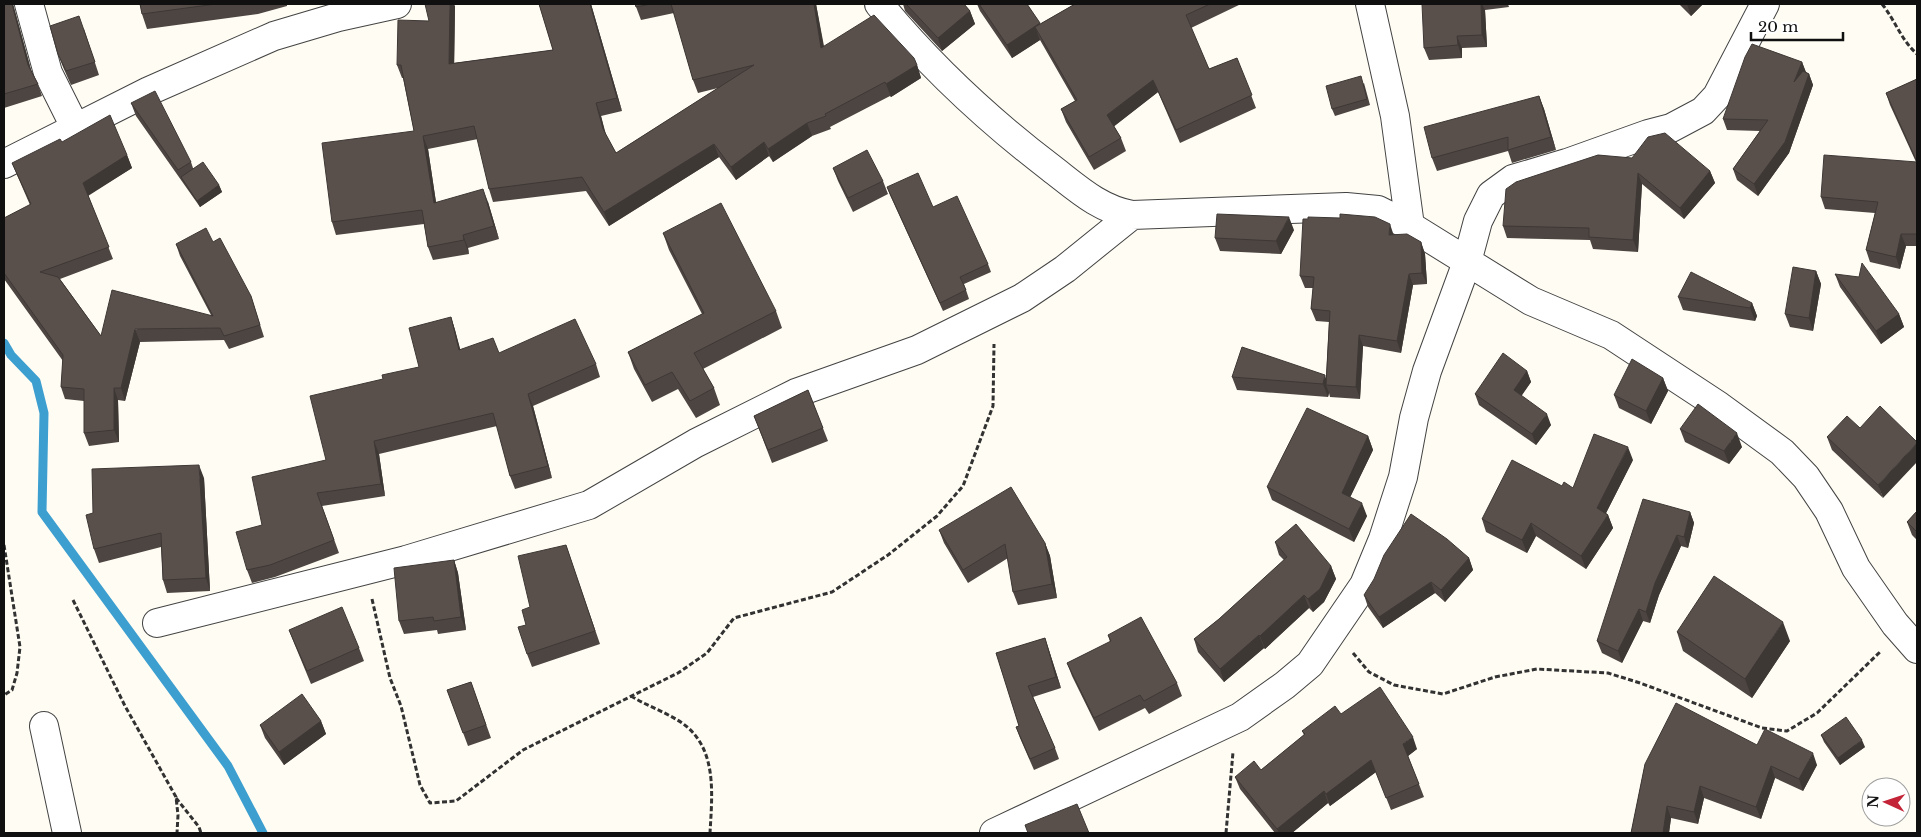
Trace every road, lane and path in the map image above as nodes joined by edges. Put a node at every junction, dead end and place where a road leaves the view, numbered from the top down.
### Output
1 (29, 4) edge
2 (397, 4) edge
3 (879, 4) edge
4 (1370, 4) edge
5 (1765, 4) edge
6 (1882, 4) edge
7 (1917, 54) edge
8 (76, 128) junction
9 (4, 164) edge
10 (1132, 215) junction
11 (1410, 226) junction
12 (1467, 262) junction
13 (988, 313) junction
14 (4, 544) edge
15 (362, 570) junction
16 (73, 600) dead end
17 (157, 623) dead end
18 (1895, 624) junction
19 (1333, 633) junction
20 (1917, 649) edge
21 (4, 695) edge
22 (631, 696) junction
23 (1240, 717) junction
24 (44, 726) dead end
25 (176, 797) junction
26 (67, 833) edge
27 (176, 833) edge
28 (201, 833) edge
29 (710, 833) edge
30 (994, 833) edge
31 (1226, 833) edge

1 - 8 street
2 - 8 street
3 - 10 street
4 - 11 street
5 - 12 street
6 - 7 path
8 - 9 street
10 - 11 street
10 - 13 street
11 - 12 street
12 - 18 street
12 - 19 street
13 - 15 street
13 - 22 path
14 - 21 path
15 - 17 street
15 - 22 path
16 - 25 path
18 - 19 path
18 - 20 street
19 - 23 street
22 - 29 path
23 - 30 street
23 - 31 path
24 - 26 street
25 - 27 path
25 - 28 path

